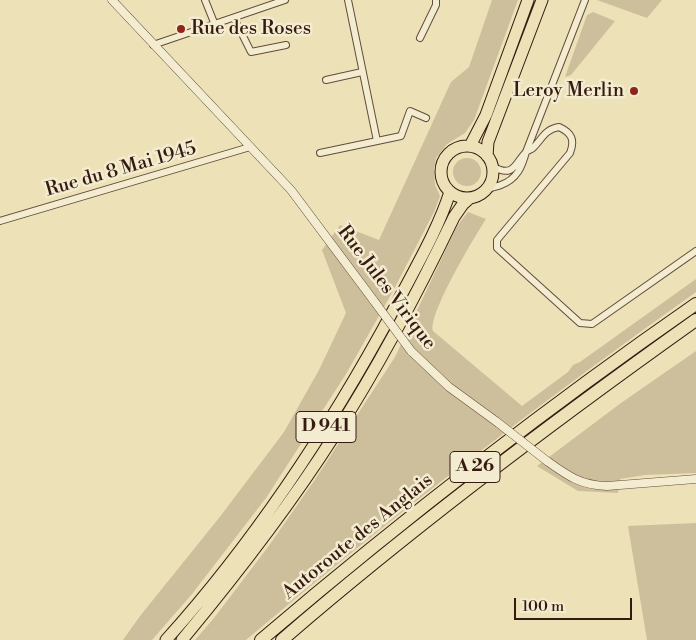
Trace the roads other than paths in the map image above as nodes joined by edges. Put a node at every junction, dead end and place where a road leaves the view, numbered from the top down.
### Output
1 (112, 0) edge
2 (205, 0) edge
3 (283, 0) edge
4 (348, 0) edge
5 (436, 0) edge
6 (528, 0) edge
7 (542, 0) edge
8 (585, 0) edge
9 (234, 18) junction
10 (215, 25) junction
11 (420, 38) dead end
12 (153, 45) junction
13 (286, 45) dead end
14 (362, 72) junction
15 (326, 80) dead end
16 (426, 118) dead end
17 (377, 141) junction
18 (470, 146) junction
19 (250, 147) junction
20 (526, 152) junction
21 (320, 153) dead end
22 (490, 161) junction
23 (486, 190) junction
24 (450, 192) junction
25 (470, 198) junction
26 (0, 221) edge
27 (696, 251) edge
28 (696, 304) edge
29 (696, 320) edge
30 (696, 479) edge
31 (166, 640) edge
32 (182, 640) edge
33 (261, 640) edge
34 (282, 640) edge

1 - 12 street, Rue Jules Virique
2 - 10 street
3 - 9 street
4 - 14 street
5 - 11 street
6 - 18 highway
7 - 22 highway
8 - 20 street
9 - 10 street
9 - 13 street
10 - 12 street
12 - 19 street, Rue Jules Virique
14 - 15 street
14 - 17 street
16 - 17 street
17 - 21 street
18 - 22 highway
18 - 24 highway
19 - 26 street, Rue du 8 Mai 1945
19 - 30 street, Rue Jules Virique, bridge
20 - 22 street
20 - 23 street
20 - 27 street
22 - 23 highway
23 - 25 highway
24 - 25 highway
24 - 31 highway, D 941
25 - 32 highway, D 941
28 - 33 highway, Autoroute des Anglais / A 26
29 - 34 highway, Autoroute des Anglais / A 26

